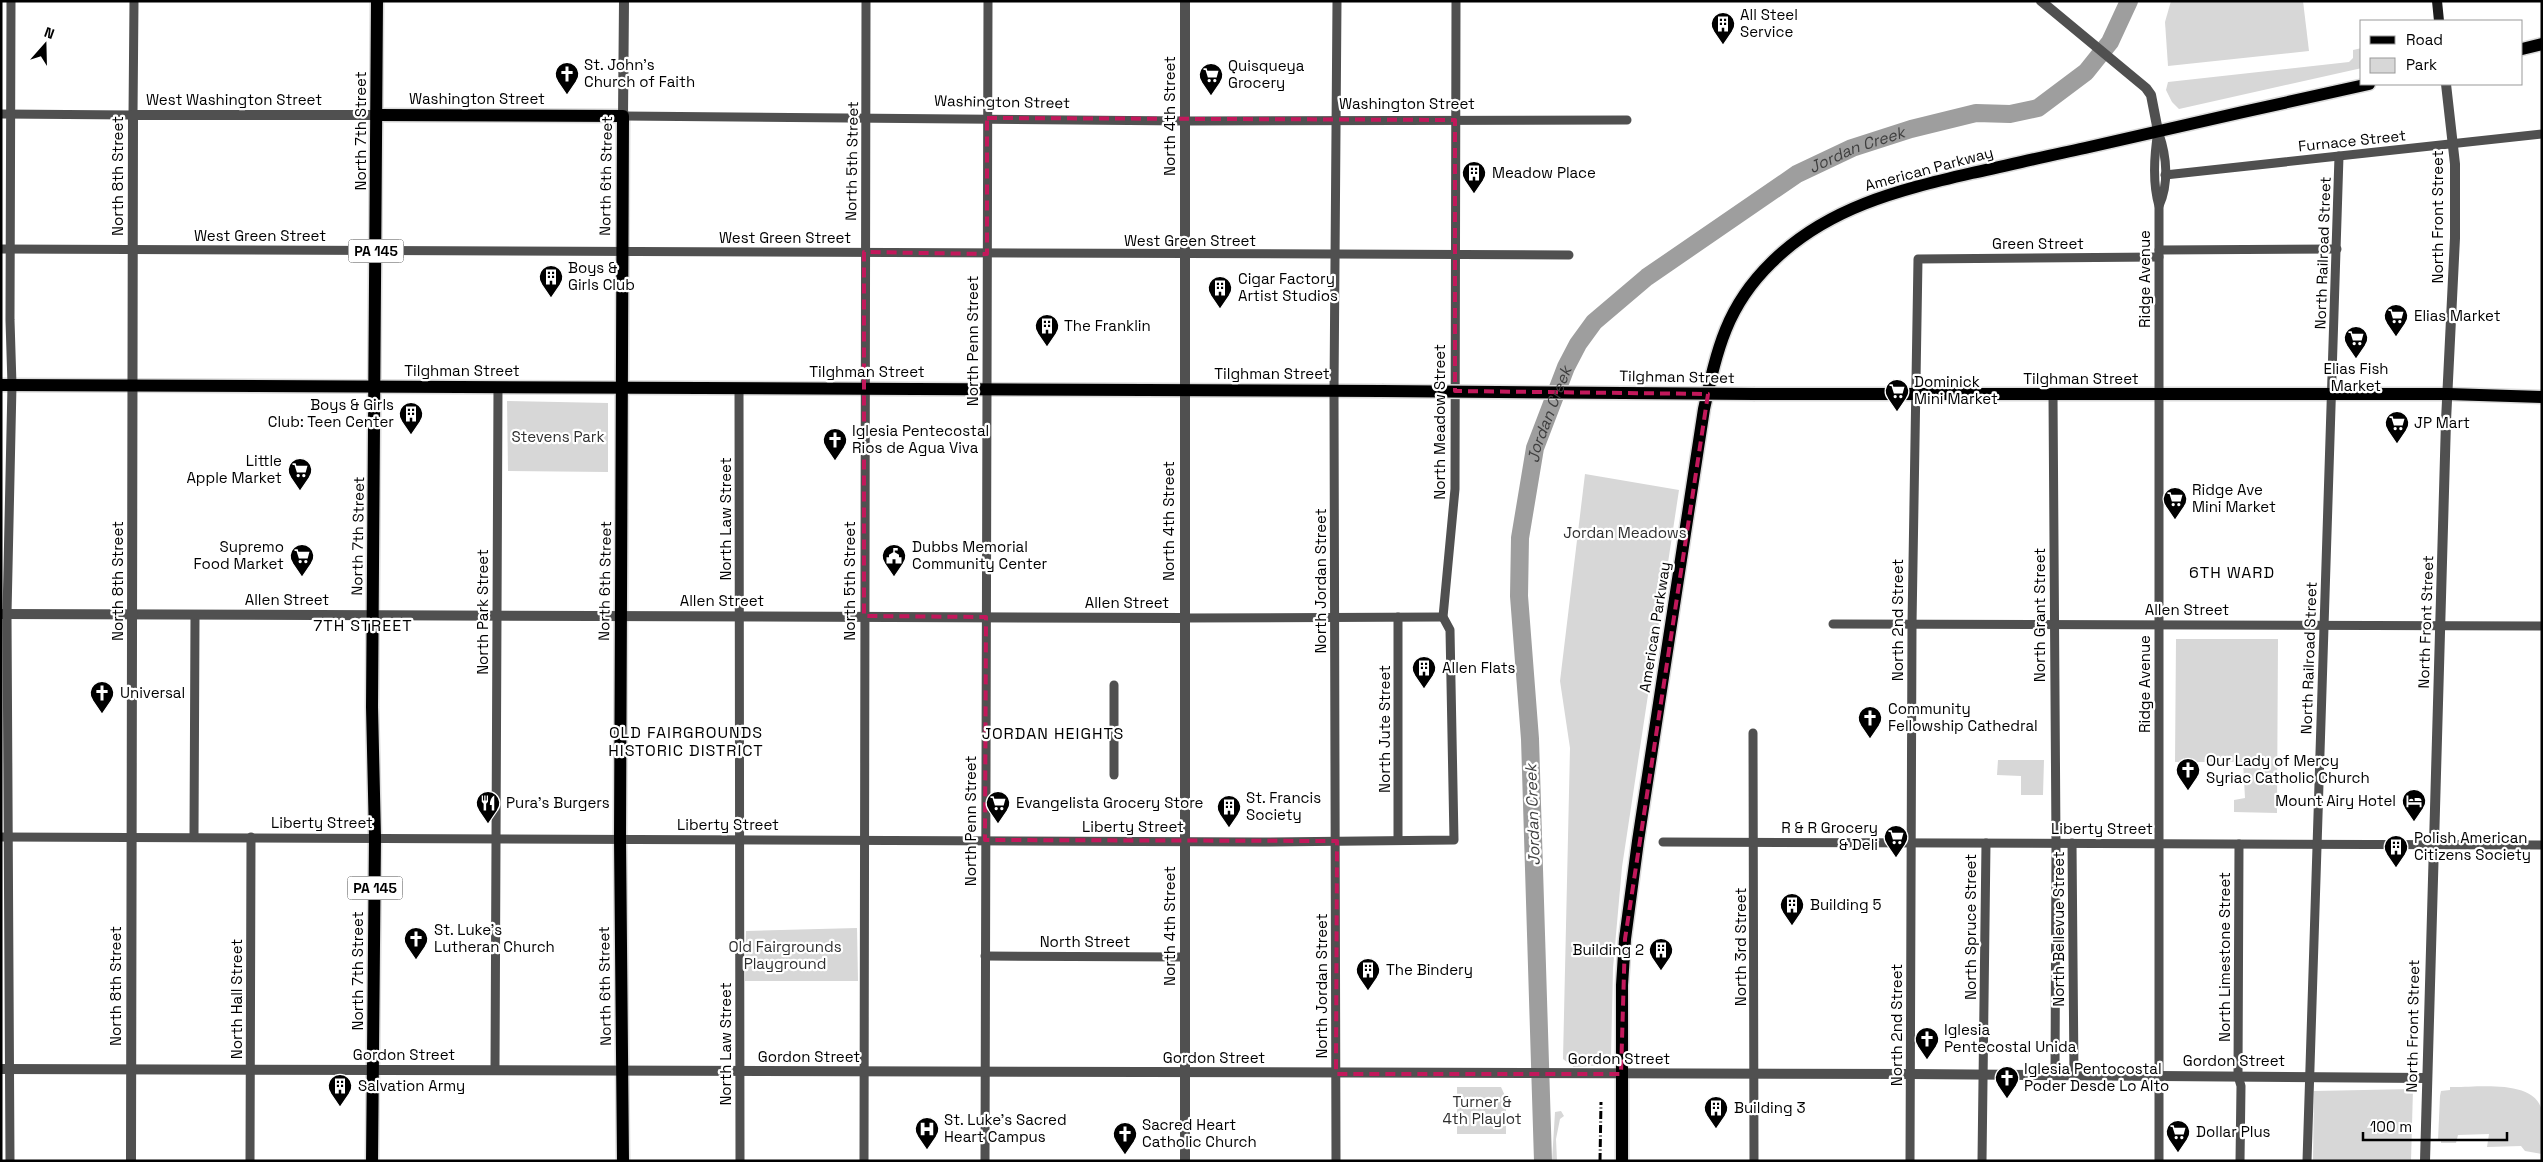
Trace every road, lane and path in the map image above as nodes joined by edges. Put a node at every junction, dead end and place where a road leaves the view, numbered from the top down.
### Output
1 (11, 1) edge
2 (134, 1) edge
3 (378, 1) edge
4 (624, 1) edge
5 (866, 1) edge
6 (988, 1) edge
7 (1186, 1) edge
8 (1337, 1) edge
9 (1456, 1) edge
10 (2041, 1) edge
11 (2437, 1) edge
12 (2439, 20) edge
13 (2542, 44) edge
14 (2523, 49) edge
15 (2365, 85) edge
16 (2446, 85) edge
17 (6, 114) edge
18 (133, 115) junction
19 (377, 115) junction
20 (623, 116) junction
21 (866, 117) junction
22 (987, 118) junction
23 (1455, 120) junction
24 (1627, 120) dead end
25 (1185, 121) junction
26 (1336, 121) junction
27 (2158, 131) junction
28 (2542, 134) edge
29 (2453, 144) junction
30 (2339, 156) junction
31 (2165, 175) junction
32 (2159, 206) junction
33 (6, 249) edge
34 (2337, 249) junction
35 (133, 250) junction
36 (376, 250) junction
37 (621, 251) junction
38 (864, 252) junction
39 (2159, 253) junction
40 (987, 254) junction
41 (1184, 255) junction
42 (1336, 255) junction
43 (1455, 255) junction
44 (1569, 255) dead end
45 (1918, 259) joint
46 (6, 385) edge
47 (133, 385) junction
48 (624, 386) junction
49 (376, 387) junction
50 (498, 387) junction
51 (739, 388) junction
52 (864, 388) junction
53 (986, 388) junction
54 (1184, 389) junction
55 (1334, 391) junction
56 (1917, 394) junction
57 (2448, 394) junction
58 (2053, 395) junction
59 (2159, 395) junction
60 (2331, 395) junction
61 (2542, 397) edge
62 (4, 614) edge
63 (133, 615) junction
64 (195, 615) junction
65 (621, 615) junction
66 (374, 616) junction
67 (497, 616) junction
68 (740, 616) junction
69 (864, 616) junction
70 (986, 617) junction
71 (1335, 617) junction
72 (1398, 617) junction
73 (1443, 617) junction
74 (1184, 618) junction
75 (1833, 624) dead end
76 (1912, 624) junction
77 (2053, 624) junction
78 (2159, 625) junction
79 (2324, 625) junction
80 (2441, 626) junction
81 (2542, 626) edge
82 (1114, 686) dead end
83 (1754, 733) dead end
84 (1114, 775) dead end
85 (5, 837) edge
86 (131, 837) junction
87 (194, 837) junction
88 (251, 837) junction
89 (375, 837) junction
90 (496, 837) junction
91 (620, 838) junction
92 (739, 838) junction
93 (865, 839) junction
94 (985, 840) junction
95 (1398, 840) junction
96 (1454, 840) joint
97 (1185, 841) junction
98 (1336, 841) junction
99 (1754, 841) junction
100 (1663, 842) dead end
101 (1911, 842) junction
102 (2072, 842) junction
103 (1986, 843) junction
104 (2056, 843) junction
105 (2159, 843) junction
106 (2239, 844) junction
107 (2316, 844) junction
108 (2434, 845) junction
109 (2542, 845) edge
110 (985, 956) junction
111 (1185, 957) junction
112 (5, 1069) edge
113 (131, 1070) junction
114 (251, 1070) junction
115 (374, 1070) junction
116 (495, 1070) junction
117 (622, 1071) junction
118 (740, 1071) junction
119 (864, 1072) junction
120 (984, 1072) junction
121 (1185, 1073) junction
122 (1336, 1074) junction
123 (1621, 1074) junction
124 (1756, 1074) junction
125 (1911, 1074) junction
126 (1984, 1074) junction
127 (2055, 1075) junction
128 (2074, 1075) junction
129 (2159, 1076) junction
130 (2238, 1076) junction
131 (2309, 1077) junction
132 (2427, 1078) junction
133 (10, 1161) edge
134 (131, 1161) edge
135 (250, 1161) edge
136 (372, 1161) edge
137 (623, 1161) edge
138 (740, 1161) edge
139 (864, 1161) edge
140 (985, 1161) edge
141 (1185, 1161) edge
142 (1336, 1161) edge
143 (1622, 1161) edge
144 (1754, 1161) edge
145 (1910, 1161) edge
146 (1982, 1161) edge
147 (2159, 1161) edge
148 (2240, 1161) edge
149 (2307, 1161) edge
150 (2425, 1161) edge

1 - 17 street
2 - 18 street, North 8th Street
3 - 19 main road, North 7th Street / PA 145
4 - 20 street, North 6th Street
5 - 21 street, North 5th Street
6 - 22 street, North Penn Street
7 - 25 street, North 4th Street
8 - 26 street, North Jordan Street
9 - 23 street, North Meadow Street
10 - 27 street
11 - 12 main road
13 - 14 main road
15 - 27 main road, American Parkway
16 - 29 street, North Front Street
17 - 18 street, West Washington Street
17 - 33 street
18 - 19 street, West Washington Street
18 - 35 street, North 8th Street
19 - 20 main road, Washington Street
19 - 36 main road, North 7th Street / PA 145
20 - 21 street, Washington Street
20 - 37 main road, North 6th Street
21 - 22 street, Washington Street
21 - 38 street, North 5th Street
22 - 25 street, Washington Street
22 - 40 street, North Penn Street
23 - 24 street, Washington Street
23 - 26 street, Washington Street
23 - 43 street, North Meadow Street
25 - 26 street, Washington Street
25 - 41 street, North 4th Street
26 - 42 street, North Jordan Street
27 - 31 street, Ridge Avenue
27 - 32 street, Ridge Avenue
27 - 123 main road, American Parkway
28 - 29 street, Furnace Street
29 - 30 street, Furnace Street
29 - 57 street, North Front Street
30 - 31 street, Furnace Street
30 - 34 street, North Railroad Street
31 - 32 street, Ridge Avenue
32 - 39 street, Ridge Avenue
33 - 35 street, West Green Street
33 - 46 street
34 - 39 street, Green Street
34 - 60 street, North Railroad Street
35 - 36 street, West Green Street
35 - 47 street, North 8th Street
36 - 37 street, West Green Street
36 - 49 main road, North 7th Street / PA 145
37 - 38 street, West Green Street
37 - 48 main road, North 6th Street
38 - 40 street, West Green Street
38 - 52 street, North 5th Street
39 - 45 street, Green Street
39 - 59 street, Ridge Avenue
40 - 41 street, West Green Street
40 - 53 street, North Penn Street
41 - 42 street, West Green Street
41 - 54 street, North 4th Street
42 - 43 street, West Green Street
42 - 55 street, North Jordan Street
43 - 44 street, West Green Street
43 - 73 street, North Meadow Street
45 - 56 street, North 2nd Street
46 - 47 main road, Tilghman Street
46 - 62 street
47 - 49 main road, Tilghman Street
47 - 63 street, North 8th Street
48 - 50 main road, Tilghman Street
48 - 51 main road, Tilghman Street
48 - 65 main road, North 6th Street
49 - 50 main road, Tilghman Street
49 - 66 main road, North 7th Street / PA 145
50 - 67 street, North Park Street
51 - 52 main road, Tilghman Street
51 - 68 street, North Law Street
52 - 53 main road, Tilghman Street
52 - 69 street, North 5th Street
53 - 54 main road, Tilghman Street
53 - 70 street, North Penn Street
54 - 55 main road, Tilghman Street
54 - 74 street, North 4th Street
55 - 56 main road, Tilghman Street, bridge
55 - 71 street, North Jordan Street
56 - 58 main road, Tilghman Street
56 - 76 street, North 2nd Street
57 - 60 main road, Tilghman Street
57 - 61 main road, Tilghman Street
57 - 80 street, North Front Street
58 - 59 main road, Tilghman Street
58 - 77 street, North Grant Street
59 - 60 main road, Tilghman Street
59 - 78 street, Ridge Avenue
60 - 79 street, North Railroad Street
62 - 63 street, Allen Street
62 - 85 street
63 - 64 street, Allen Street
63 - 86 street, North 8th Street
64 - 66 street, Allen Street
64 - 87 street
65 - 67 street, Allen Street
65 - 68 street, Allen Street
65 - 91 main road, North 6th Street
66 - 67 street, Allen Street
66 - 89 main road, North 7th Street / PA 145
67 - 90 street, North Park Street
68 - 69 street, Allen Street
68 - 92 street, North Law Street
69 - 70 street, Allen Street
69 - 93 street, North 5th Street
70 - 74 street, Allen Street
70 - 94 street, North Penn Street
71 - 72 street, Allen Street
71 - 74 street, Allen Street
71 - 98 street, North Jordan Street
72 - 73 street, Allen Street
72 - 95 street, North Jute Street
73 - 96 street, North Meadow Street
74 - 97 street, North 4th Street
75 - 76 street, Allen Street
76 - 77 street, Allen Street
76 - 101 street, North 2nd Street
77 - 78 street, Allen Street
77 - 104 street, North Grant Street
78 - 79 street, Allen Street
78 - 105 street, Ridge Avenue
79 - 80 street, Allen Street
79 - 107 street, North Railroad Street
80 - 81 street, Allen Street
80 - 108 street, North Front Street
82 - 84 street
83 - 99 street, North 3rd Street
85 - 86 street, Liberty Street
85 - 112 street
86 - 87 street, Liberty Street
86 - 113 street, North 8th Street
87 - 88 street, Liberty Street
88 - 89 street, Liberty Street
88 - 114 street, North Hall Street
89 - 90 street, Liberty Street
89 - 115 main road, North 7th Street / PA 145
90 - 91 street, Liberty Street
90 - 116 street, North Park Street
91 - 92 street, Liberty Street
91 - 117 main road, North 6th Street
92 - 93 street, Liberty Street
92 - 118 street, North Law Street
93 - 94 street, Liberty Street
93 - 119 street, North 5th Street
94 - 97 street, Liberty Street
94 - 110 street, North Penn Street
95 - 96 street, Liberty Street
95 - 98 street, Liberty Street
97 - 98 street, Liberty Street
97 - 111 street, North 4th Street
98 - 122 street, North Jordan Street
99 - 100 street, Liberty Street
99 - 101 street, Liberty Street
99 - 124 street, North 3rd Street
101 - 103 street, Liberty Street
101 - 125 street, North 2nd Street
102 - 104 street, Liberty Street
102 - 105 street, Liberty Street
102 - 128 street, North Bellevue Street
103 - 104 street, Liberty Street
103 - 126 street, North Spruce Street
104 - 127 street, North Grant Street
105 - 106 street, Liberty Street
105 - 129 street, Ridge Avenue
106 - 107 street, Liberty Street
106 - 130 street, North Limestone Street
107 - 108 street, Liberty Street
107 - 131 street, North Railroad Street
108 - 109 street, Liberty Street
108 - 132 street, North Front Street
110 - 111 street, North Street
110 - 120 street, North Penn Street
111 - 121 street, North 4th Street
112 - 113 street, Gordon Street
112 - 133 street
113 - 114 street, Gordon Street
113 - 134 street, North 8th Street
114 - 115 street, Gordon Street
114 - 135 street, North Hall Street
115 - 116 street, Gordon Street
115 - 136 main road, North 7th Street / PA 145
116 - 117 street, Gordon Street
117 - 118 street, Gordon Street
117 - 137 main road, North 6th Street
118 - 119 street, Gordon Street
118 - 138 street, North Law Street
119 - 120 street, Gordon Street
119 - 139 street, North 5th Street
120 - 121 street, Gordon Street
120 - 140 street, North Penn Street
121 - 122 street, Gordon Street
121 - 141 street, North 4th Street
122 - 123 street, Gordon Street
122 - 142 street, North Jordan Street
123 - 124 street, Gordon Street
123 - 143 main road, American Parkway
124 - 125 street, Gordon Street
124 - 144 street, North 3rd Street
125 - 126 street, Gordon Street
125 - 145 street, North 2nd Street
126 - 127 street, Gordon Street
126 - 146 street, North Spruce Street
127 - 128 street, Gordon Street
128 - 129 street, Gordon Street
129 - 130 street, Gordon Street
129 - 147 street, Ridge Avenue
130 - 131 street, Gordon Street
130 - 148 street, North Limestone Street
131 - 132 street, Gordon Street
131 - 149 street, North Railroad Street
132 - 150 street, North Front Street

